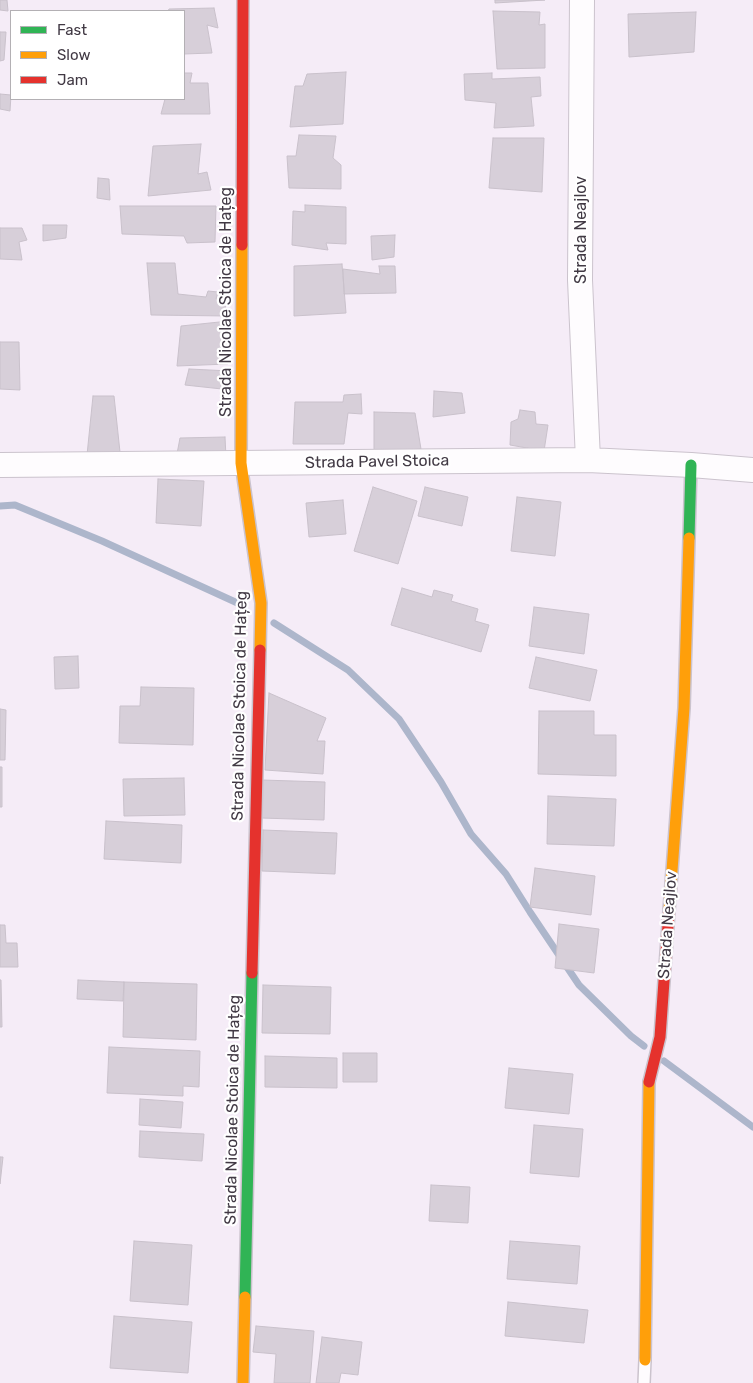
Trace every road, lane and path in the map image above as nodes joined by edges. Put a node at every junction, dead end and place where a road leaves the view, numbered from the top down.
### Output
1 (243, 0) edge
2 (582, 0) edge
3 (588, 460) junction
4 (241, 463) junction
5 (0, 464) edge
6 (691, 465) junction
7 (753, 470) edge
8 (645, 1360) joint
9 (243, 1383) edge
10 (644, 1383) edge

1 - 4 street, Strada Nicolae Stoica de Hațeg
2 - 3 street, Strada Neajlov
3 - 4 street, Strada Pavel Stoica
3 - 6 street, Strada Pavel Stoica
4 - 5 street, Strada Pavel Stoica
4 - 9 street, Strada Nicolae Stoica de Hațeg
6 - 7 street, Strada Pavel Stoica
6 - 8 street, Strada Neajlov
8 - 10 lane, Strada Neajlov

